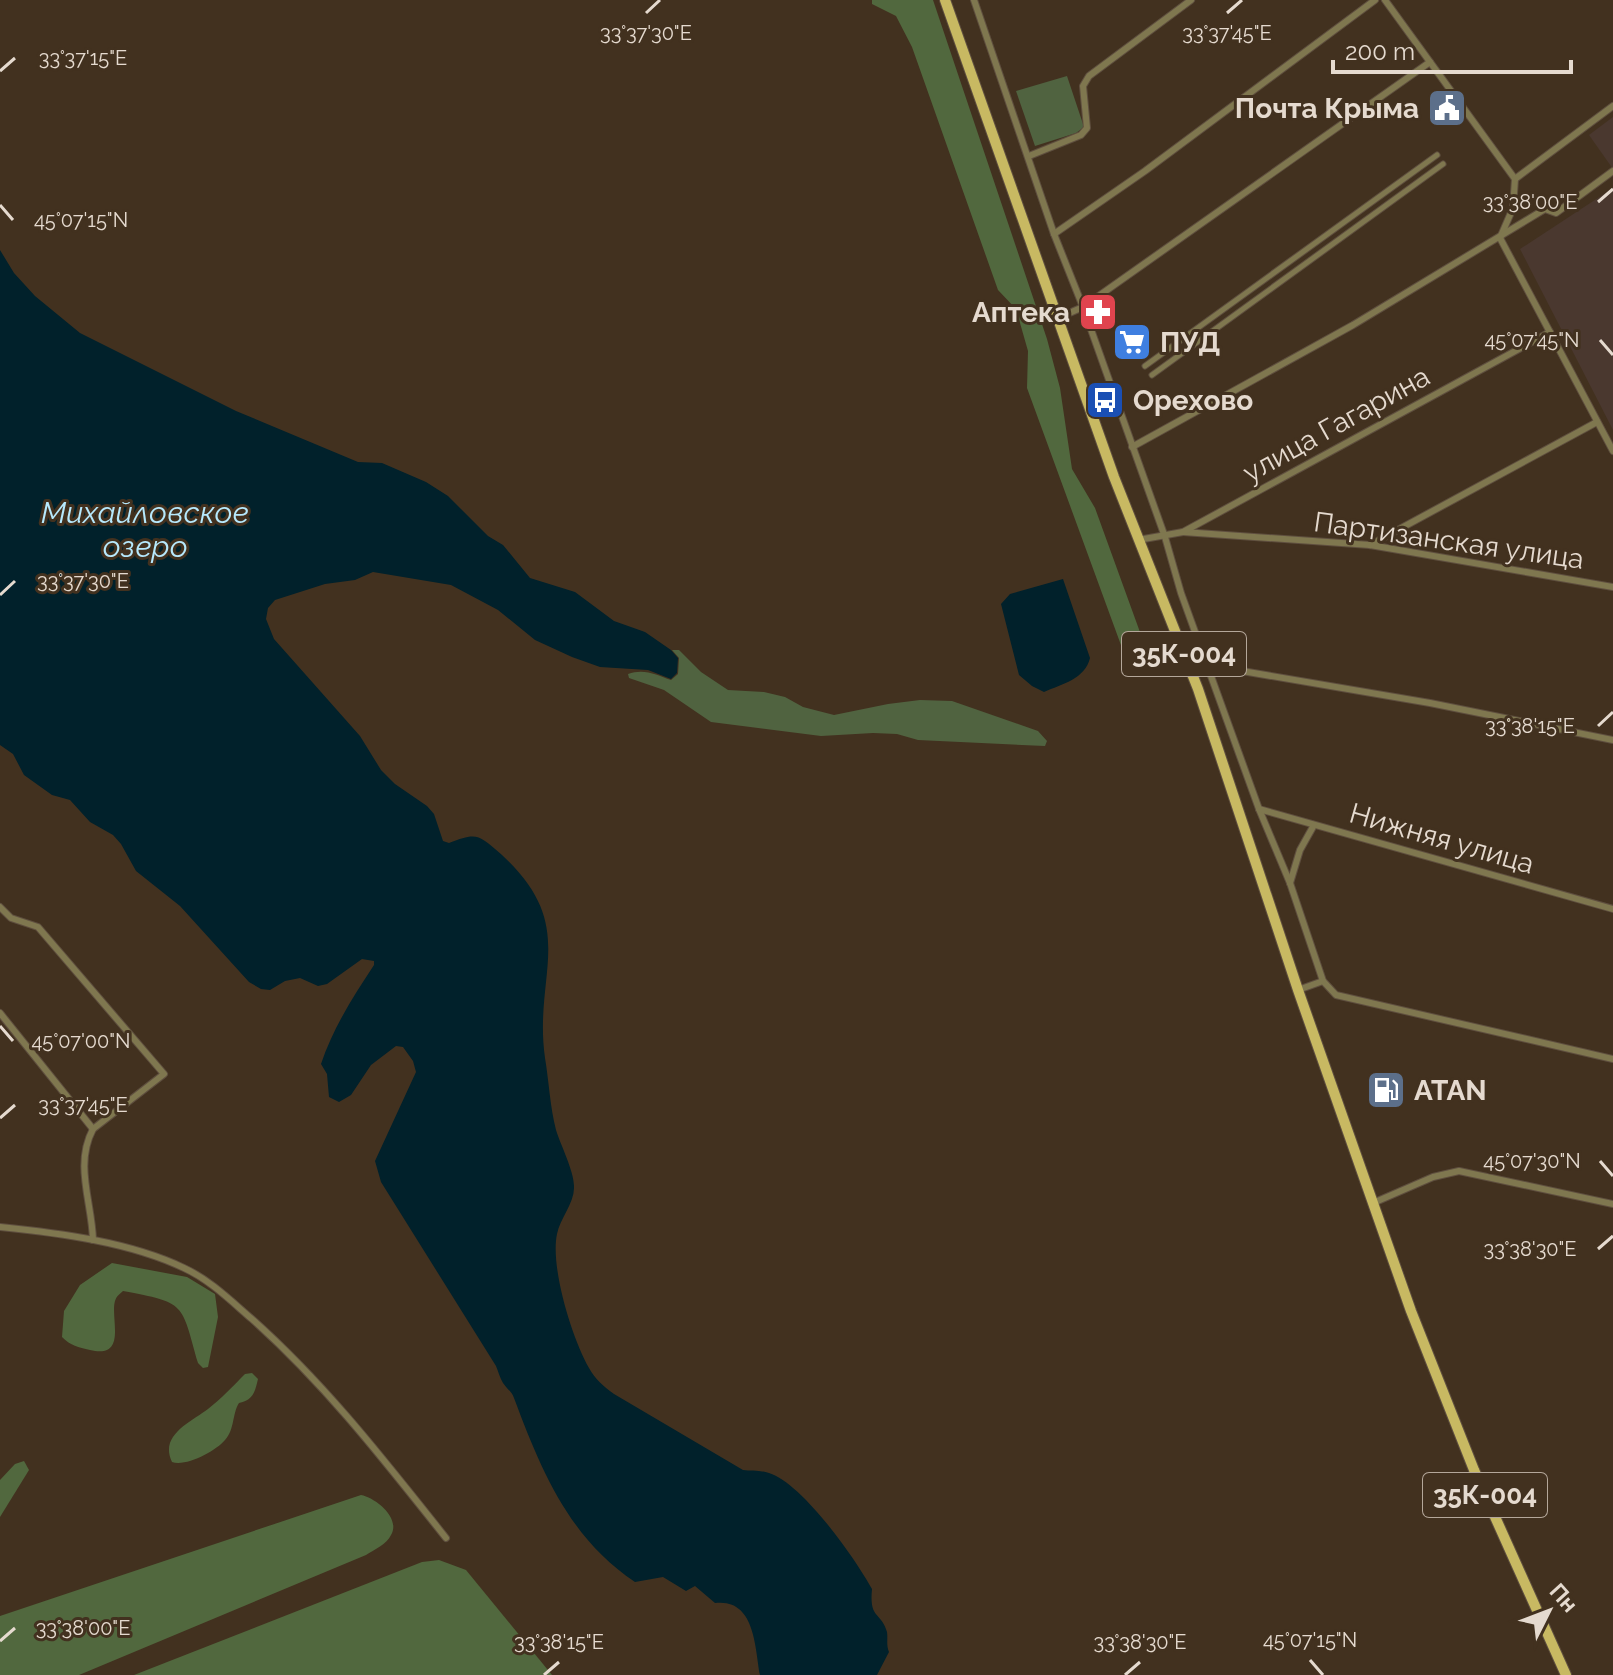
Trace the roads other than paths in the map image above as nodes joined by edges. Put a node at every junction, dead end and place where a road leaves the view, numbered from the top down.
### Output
1 (945, 0) edge
2 (974, 0) edge
3 (1191, 0) edge
4 (1375, 0) edge
5 (1385, 0) edge
6 (1430, 62) junction
7 (1613, 106) edge
8 (1437, 155) dead end
9 (1029, 156) junction
10 (1443, 164) dead end
11 (1613, 171) edge
12 (1515, 179) junction
13 (1054, 234) junction
14 (1500, 238) junction
15 (1246, 293) junction
16 (1252, 303) junction
17 (1083, 307) junction
18 (1057, 318) junction
19 (1550, 332) junction
20 (1170, 347) junction
21 (1177, 357) junction
22 (1145, 366) dead end
23 (1152, 375) dead end
24 (1597, 422) junction
25 (1132, 447) junction
26 (1613, 451) edge
27 (1183, 532) junction
28 (1165, 537) junction
29 (1138, 540) junction
30 (1370, 545) junction
31 (1613, 587) edge
32 (1201, 644) junction
33 (1613, 740) edge
34 (1259, 809) junction
35 (1314, 825) junction
36 (1290, 883) junction
37 (0, 907) edge
38 (1613, 909) edge
39 (1323, 981) junction
40 (1298, 990) junction
41 (0, 1013) edge
42 (1613, 1059) edge
43 (93, 1129) junction
44 (1373, 1203) junction
45 (1613, 1204) edge
46 (0, 1227) edge
47 (93, 1240) junction
48 (446, 1538) dead end
49 (1566, 1675) edge

1 - 18 main road, 35К-004
2 - 9 street
3 - 9 street
4 - 13 street
5 - 6 street
6 - 12 street
6 - 17 street
7 - 12 street
8 - 15 street
9 - 13 street
10 - 16 street
11 - 14 street
12 - 14 street
13 - 17 street
14 - 19 street
14 - 25 street
15 - 16 street
15 - 20 street
16 - 21 street
17 - 18 street
17 - 25 street
18 - 29 main road, 35К-004
19 - 24 street
19 - 27 street, улица Гагарина
20 - 21 street
20 - 22 street
21 - 23 street
24 - 26 street
24 - 30 street
25 - 28 street
27 - 28 street, улица Гагарина
27 - 30 street, Партизанская улица
28 - 29 street, улица Гагарина
28 - 32 street
29 - 40 main road, 35К-004
30 - 31 street, Партизанская улица
32 - 33 street
32 - 34 street
34 - 35 street, Нижняя улица
34 - 36 street
35 - 36 street
35 - 38 street, Нижняя улица
36 - 39 street
37 - 43 street
39 - 40 street
39 - 42 street
40 - 44 main road, 35К-004
41 - 43 street
43 - 47 street
44 - 45 street
44 - 49 main road, 35К-004
46 - 47 street
47 - 48 street

